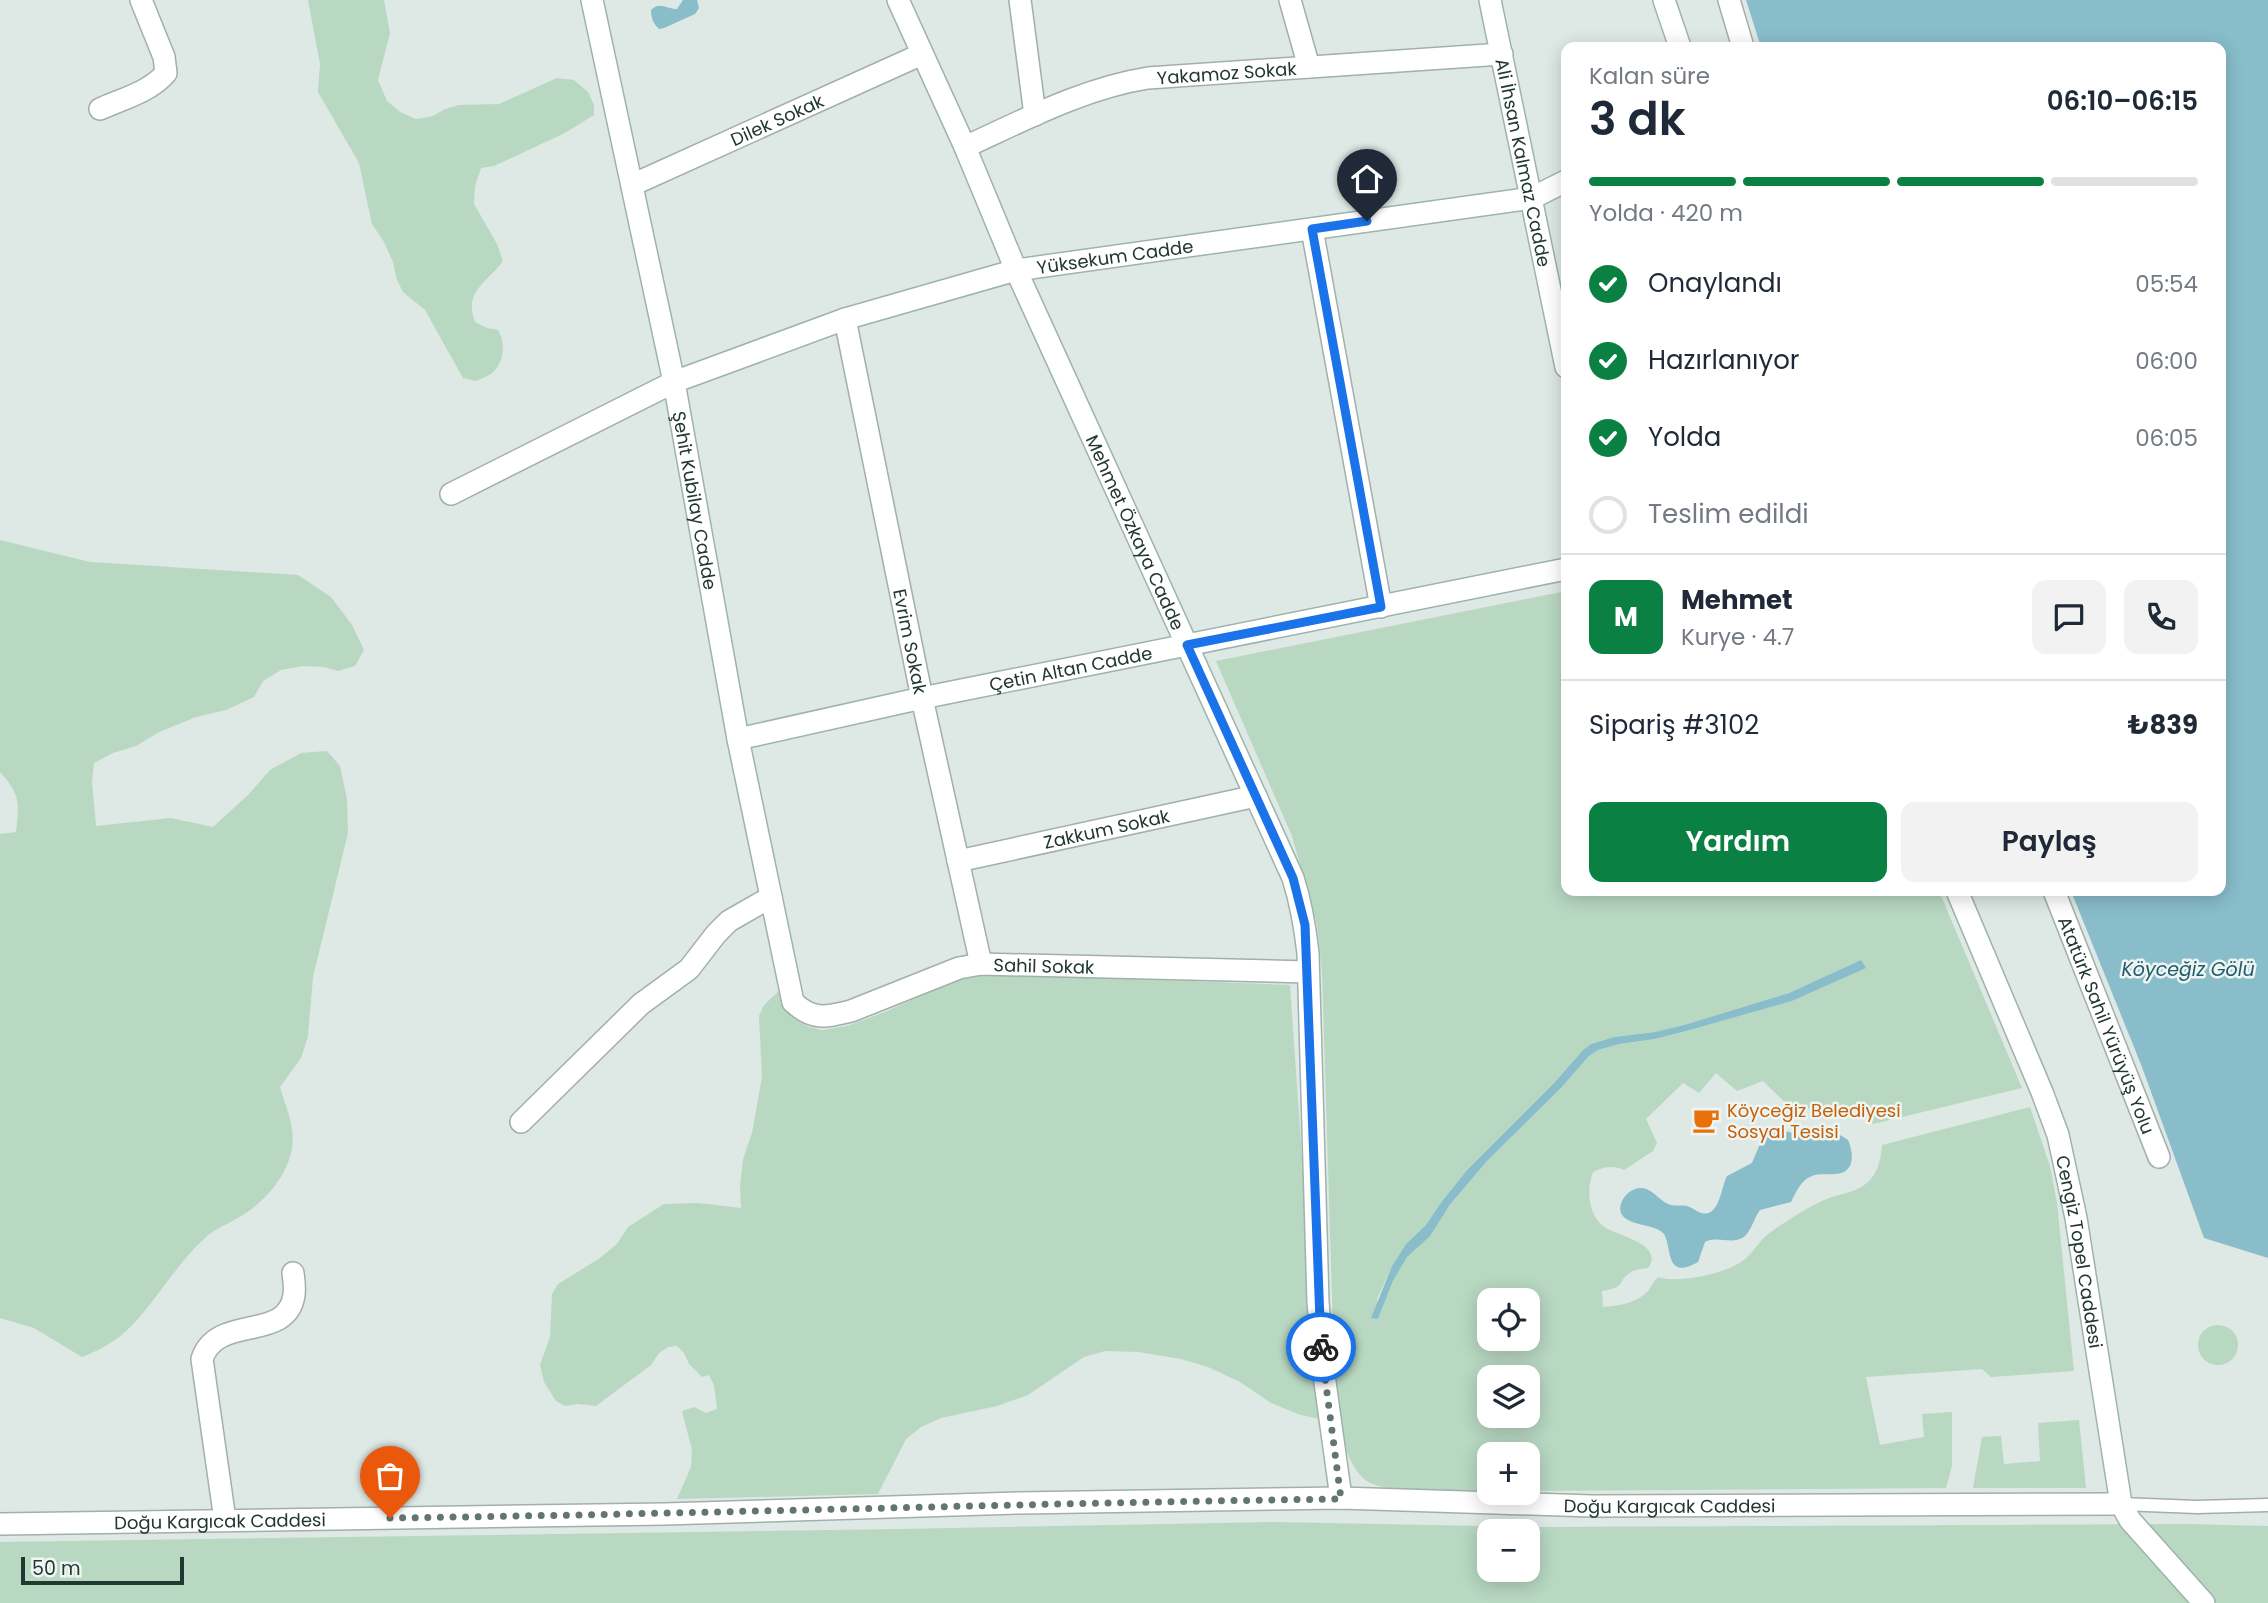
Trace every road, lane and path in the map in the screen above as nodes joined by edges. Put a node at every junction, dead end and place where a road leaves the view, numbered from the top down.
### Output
1 (141, 0) edge
2 (593, 0) edge
3 (898, 0) edge
4 (1290, 0) edge
5 (1490, 0) edge
6 (1664, 0) edge
7 (1729, 0) edge
8 (1021, 3) edge
9 (1678, 42) edge
10 (1742, 42) edge
11 (922, 54) junction
12 (1502, 54) junction
13 (1309, 67) junction
14 (100, 109) dead end
15 (1035, 115) junction
16 (965, 147) junction
17 (1561, 184) edge
18 (632, 185) junction
19 (1532, 198) junction
20 (1312, 229) junction
21 (1016, 270) junction
22 (845, 319) junction
23 (1561, 342) edge
24 (674, 382) junction
25 (451, 494) dead end
26 (1561, 570) edge
27 (1381, 607) junction
28 (1187, 645) junction
29 (922, 698) junction
30 (738, 738) junction
31 (1256, 796) junction
32 (958, 861) junction
33 (1959, 896) edge
34 (2056, 896) edge
35 (771, 897) junction
36 (981, 964) junction
37 (1308, 972) junction
38 (793, 1002) joint
39 (521, 1122) dead end
40 (2159, 1157) dead end
41 (293, 1273) dead end
42 (1341, 1499) junction
43 (2268, 1505) edge
44 (2126, 1512) junction
45 (225, 1520) junction
46 (0, 1524) edge
47 (2204, 1603) edge

1 - 14 street
2 - 18 street, Şehit Kubilay Cadde
3 - 11 street, Mehmet Özkaya Cadde
4 - 13 street
5 - 12 street, Ali İhsan Kalmaz Cadde
6 - 9 street
7 - 10 street
8 - 15 street
11 - 16 street, Mehmet Özkaya Cadde
11 - 18 street, Dilek Sokak
12 - 13 street, Yakamoz Sokak
12 - 19 street, Ali İhsan Kalmaz Cadde
13 - 15 street, Yakamoz Sokak
15 - 16 street, Yakamoz Sokak
16 - 21 street, Mehmet Özkaya Cadde
17 - 19 street, Yüksekum Cadde
18 - 24 street, Şehit Kubilay Cadde
19 - 20 street, Yüksekum Cadde
19 - 23 street, Ali İhsan Kalmaz Cadde
20 - 21 street, Yüksekum Cadde
20 - 27 street
21 - 22 street, Yüksekum Cadde
21 - 28 street, Mehmet Özkaya Cadde
22 - 24 street, Yüksekum Cadde
22 - 29 street, Evrim Sokak
24 - 25 street, Yüksekum Cadde
24 - 30 street, Şehit Kubilay Cadde
26 - 27 street, Çetin Altan Cadde
27 - 28 street, Çetin Altan Cadde
28 - 29 street, Çetin Altan Cadde
28 - 31 street, Mehmet Özkaya Cadde
29 - 30 street, Çetin Altan Cadde
29 - 32 street, Evrim Sokak
30 - 35 street, Şehit Kubilay Cadde
31 - 32 street, Zakkum Sokak
31 - 37 street, Mehmet Özkaya Cadde
32 - 36 street, Evrim Sokak
33 - 44 street, Cengiz Topel Caddesi
34 - 40 street, Atatürk Sahil Yürüyüş Yolu
35 - 38 street, Şehit Kubilay Cadde
35 - 39 street
36 - 37 street, Sahil Sokak
36 - 38 street, Sahil Sokak
37 - 42 street, Mehmet Özkaya Cadde
41 - 45 street
42 - 44 street, Doğu Kargıcak Caddesi
42 - 45 street, Doğu Kargıcak Caddesi
43 - 44 lane
44 - 47 street
45 - 46 street, Doğu Kargıcak Caddesi

